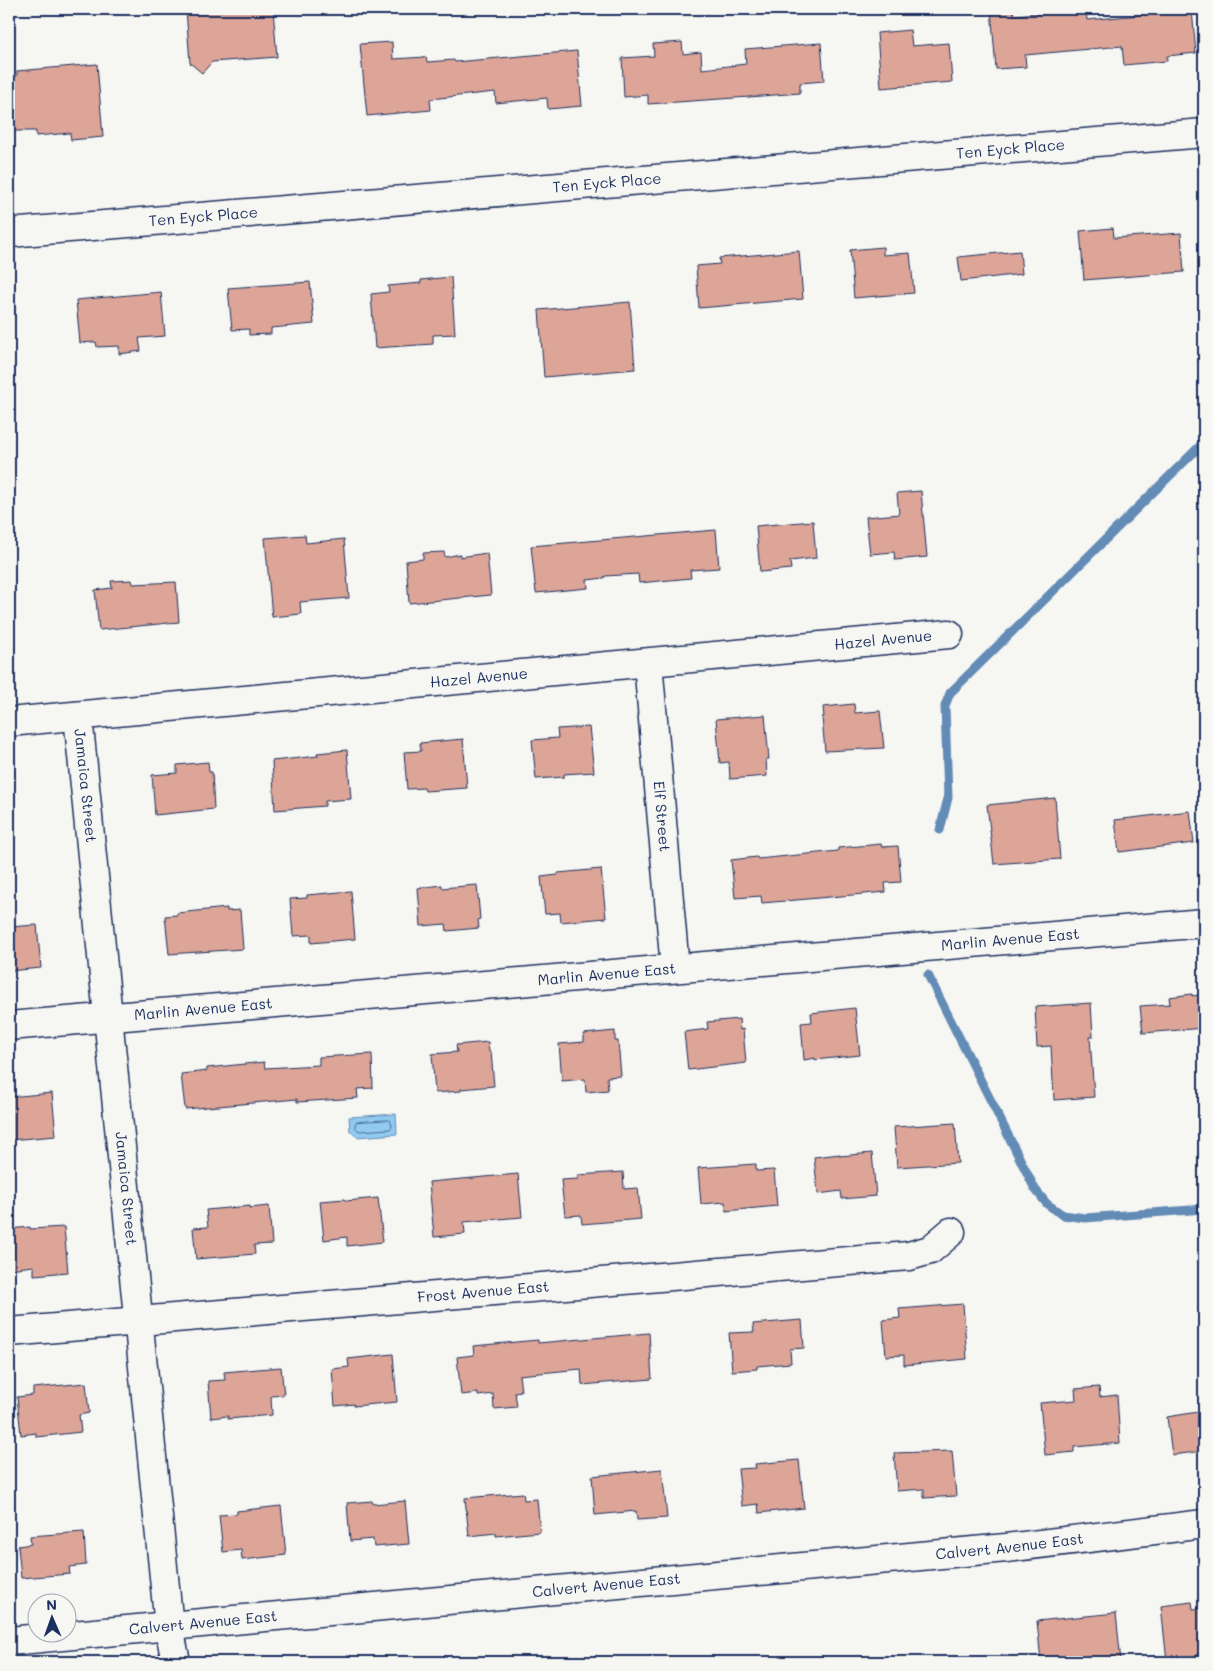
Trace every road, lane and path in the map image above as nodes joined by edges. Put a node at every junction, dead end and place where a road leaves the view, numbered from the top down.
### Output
1 (1204, 133) edge
2 (9, 233) edge
3 (949, 634) dead end
4 (648, 664) junction
5 (78, 716) junction
6 (9, 722) edge
7 (1204, 923) edge
8 (675, 968) junction
9 (110, 1017) junction
10 (9, 1026) edge
11 (951, 1232) dead end
12 (138, 1320) junction
13 (9, 1332) edge
14 (1204, 1524) edge
15 (169, 1627) junction
16 (9, 1641) edge
17 (176, 1662) edge

1 - 2 street, Ten Eyck Place
3 - 4 street, Hazel Avenue
4 - 5 street, Hazel Avenue
4 - 8 street, Elf Street
5 - 6 street, Hazel Avenue
5 - 9 street, Jamaica Street
7 - 8 street, Marlin Avenue East
8 - 9 street, Marlin Avenue East
9 - 10 street, Marlin Avenue East
9 - 12 street, Jamaica Street
11 - 12 street, Frost Avenue East
12 - 13 street, Frost Avenue East
12 - 15 street, Jamaica Street
14 - 15 street, Calvert Avenue East
15 - 16 street, Calvert Avenue East
15 - 17 street, Jamaica Street

